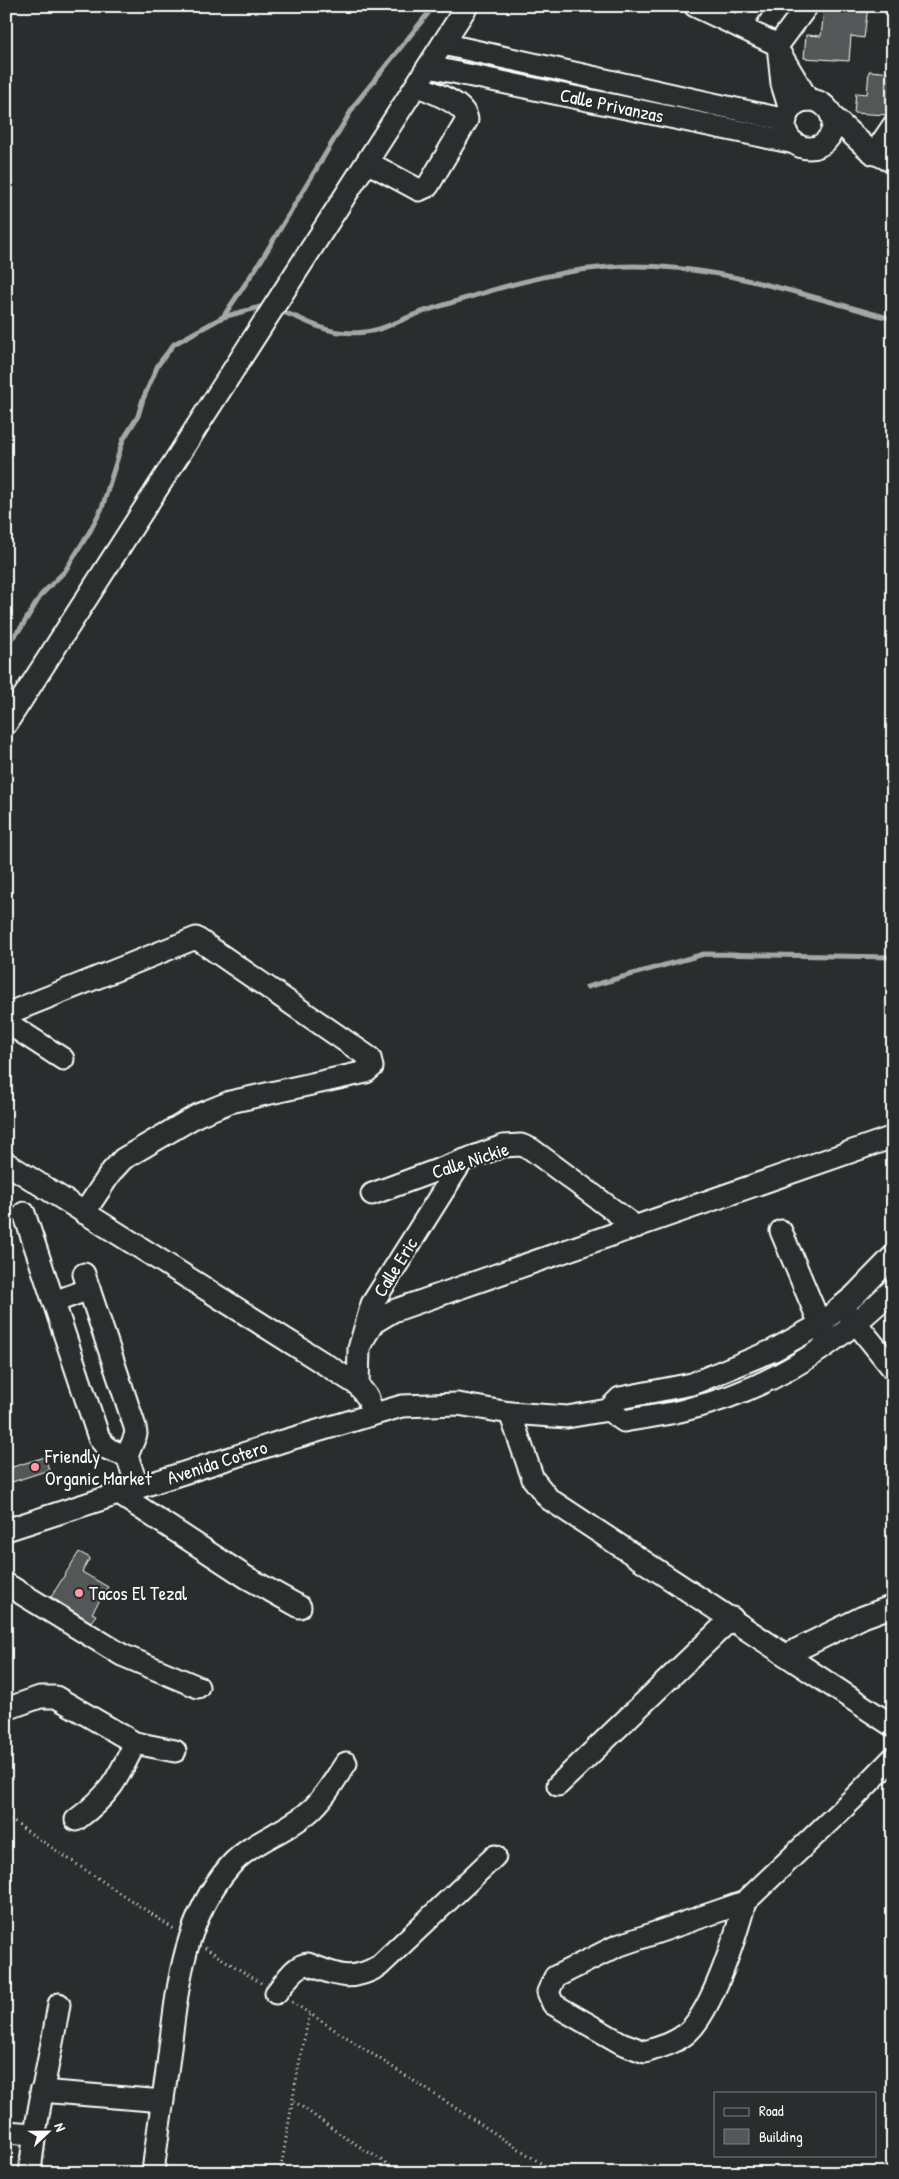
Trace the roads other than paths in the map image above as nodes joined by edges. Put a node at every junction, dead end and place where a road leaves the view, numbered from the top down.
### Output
1 (467, 6) edge
2 (695, 6) edge
3 (753, 6) edge
4 (807, 6) edge
5 (740, 27) junction
6 (443, 44) junction
7 (778, 49) junction
8 (423, 76) junction
9 (794, 110) junction
10 (832, 116) junction
11 (893, 126) edge
12 (826, 141) junction
13 (795, 143) junction
14 (884, 158) edge
15 (367, 162) junction
16 (6, 724) edge
17 (6, 1014) edge
18 (6, 1022) edge
19 (63, 1059) dead end
20 (893, 1137) edge
21 (462, 1161) junction
22 (6, 1163) edge
23 (372, 1194) dead end
24 (24, 1213) dead end
25 (84, 1213) junction
26 (636, 1228) junction
27 (781, 1231) dead end
28 (893, 1256) edge
29 (893, 1289) edge
30 (54, 1302) junction
31 (843, 1306) junction
32 (857, 1324) junction
33 (819, 1325) junction
34 (361, 1343) junction
35 (829, 1345) junction
36 (893, 1369) edge
37 (358, 1385) junction
38 (608, 1410) junction
39 (510, 1413) junction
40 (372, 1414) junction
41 (127, 1456) junction
42 (128, 1491) junction
43 (6, 1530) edge
44 (6, 1584) edge
45 (893, 1606) edge
46 (300, 1607) dead end
47 (732, 1618) junction
48 (786, 1655) junction
49 (198, 1687) dead end
50 (6, 1709) edge
51 (893, 1726) edge
52 (135, 1743) junction
53 (175, 1751) dead end
54 (893, 1758) edge
55 (346, 1763) dead end
56 (558, 1785) dead end
57 (76, 1820) dead end
58 (495, 1856) dead end
59 (745, 1902) junction
60 (276, 1993) dead end
61 (59, 2004) dead end
62 (41, 2091) junction
63 (163, 2101) junction
64 (6, 2132) edge
65 (33, 2134) junction
66 (30, 2173) edge
67 (153, 2173) edge

1 - 6 street
2 - 5 street
3 - 5 street
4 - 7 street
5 - 7 street
6 - 8 street
6 - 9 street, Calle Privanzas
7 - 9 street
8 - 13 street, Calle Privanzas
8 - 15 street
8 - 15 street
9 - 10 street
9 - 13 street
10 - 12 street
10 - 14 street
11 - 14 street
12 - 13 street
12 - 14 street
15 - 16 street
17 - 25 street
18 - 19 street
20 - 26 street
21 - 23 street, Calle Nickie
21 - 26 street, Calle Nickie
21 - 34 street, Calle Eric
22 - 25 street
24 - 30 street
25 - 37 street
26 - 34 street
27 - 33 street
28 - 31 street
29 - 32 street
30 - 41 street
30 - 41 street
31 - 32 street
31 - 33 street
32 - 35 street
32 - 36 street
33 - 35 street
33 - 38 street
34 - 37 street, Calle Eric
35 - 38 street
37 - 40 street
38 - 39 street, Avenida Cotero
39 - 40 street, Avenida Cotero
39 - 47 street
40 - 42 street, Avenida Cotero
41 - 42 street
42 - 43 street, Avenida Cotero
42 - 46 street
44 - 49 street
45 - 48 street
47 - 48 street
47 - 56 street
48 - 51 street
50 - 52 street
52 - 53 street
52 - 57 street
54 - 59 street
55 - 63 street
58 - 60 street
59 - 59 street
61 - 62 street
62 - 63 street
62 - 65 street
63 - 67 street
64 - 65 street
65 - 66 street

